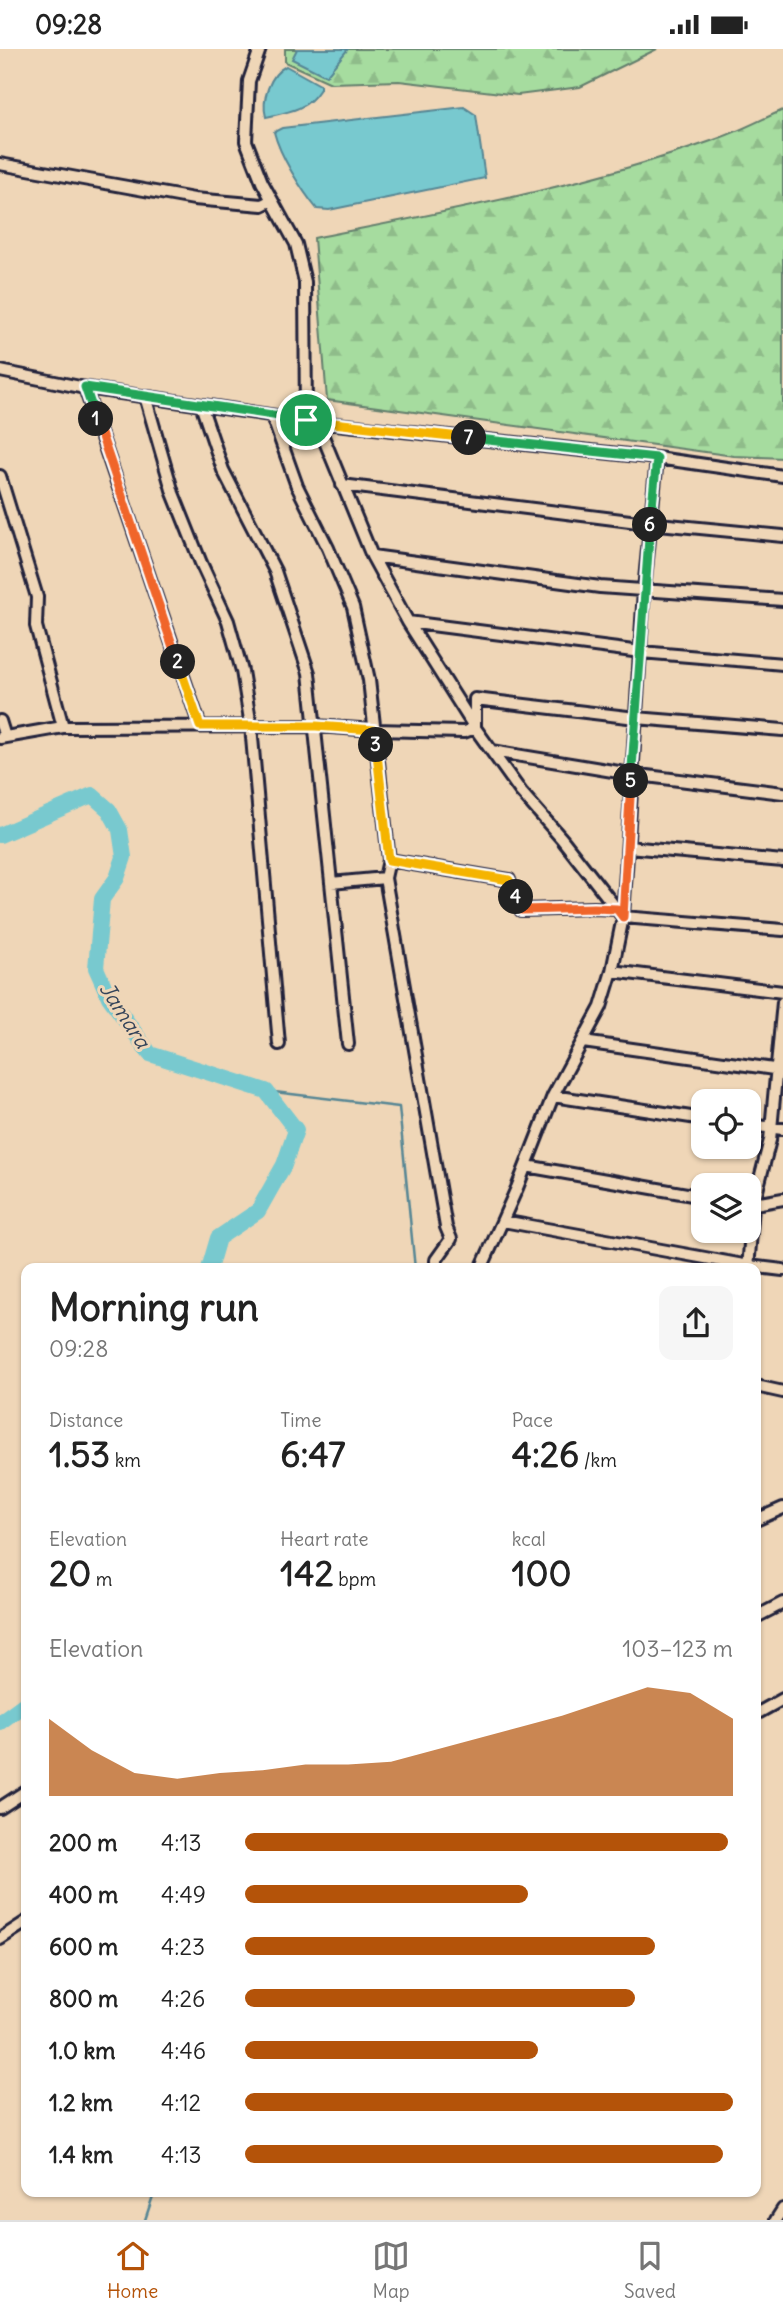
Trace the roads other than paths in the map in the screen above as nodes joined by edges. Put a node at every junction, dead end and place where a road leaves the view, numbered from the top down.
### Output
1 (260, 49) edge
2 (0, 164) edge
3 (272, 200) junction
4 (0, 371) edge
5 (85, 387) junction
6 (145, 396) junction
7 (201, 405) junction
8 (272, 416) junction
9 (312, 421) junction
10 (657, 458) junction
11 (783, 476) edge
12 (0, 477) edge
13 (342, 485) junction
14 (650, 523) junction
15 (783, 536) edge
16 (372, 556) junction
17 (644, 590) junction
18 (783, 600) edge
19 (408, 622) junction
20 (642, 652) junction
21 (783, 664) edge
22 (636, 718) junction
23 (0, 721) edge
24 (200, 726) junction
25 (251, 726) junction
26 (316, 726) junction
27 (63, 727) junction
28 (475, 728) junction
29 (374, 730) junction
30 (783, 730) edge
31 (2, 738) edge
32 (492, 751) junction
33 (631, 774) junction
34 (783, 793) edge
35 (628, 847) junction
36 (389, 860) junction
37 (783, 861) edge
38 (385, 878) junction
39 (331, 883) junction
40 (620, 913) junction
41 (783, 930) edge
42 (612, 971) junction
43 (783, 992) edge
44 (783, 1002) edge
45 (583, 1042) junction
46 (279, 1044) dead end
47 (348, 1044) dead end
48 (780, 1070) edge
49 (553, 1096) junction
50 (691, 1117) edge
51 (777, 1128) edge
52 (526, 1166) junction
53 (761, 1176) edge
54 (691, 1195) edge
55 (783, 1199) edge
56 (761, 1204) edge
57 (503, 1221) junction
58 (749, 1243) edge
59 (436, 1263) edge
60 (484, 1263) edge
61 (727, 1263) edge
62 (748, 1263) edge
63 (761, 1268) edge
64 (783, 1270) edge
65 (761, 1386) edge
66 (783, 1392) edge
67 (783, 1508) edge
68 (761, 1518) edge
69 (783, 1603) edge
70 (761, 1614) edge
71 (783, 1699) edge
72 (761, 1711) edge
73 (21, 1797) edge
74 (0, 1808) edge
75 (21, 1925) edge
76 (0, 1939) edge
77 (783, 2209) edge
78 (776, 2220) edge

1 - 3 street
2 - 3 street
3 - 9 street
4 - 5 street
5 - 6 street
5 - 24 street
6 - 7 street
6 - 25 street
7 - 8 street
7 - 26 street
8 - 9 street
8 - 29 street
9 - 10 street
9 - 13 street
10 - 11 street
10 - 14 street
12 - 27 street
13 - 14 street
13 - 16 street
14 - 15 street
14 - 17 street
16 - 17 street
16 - 19 street
17 - 18 street
17 - 20 street
19 - 20 street
19 - 28 street
20 - 21 street
20 - 22 street
22 - 28 street
22 - 30 street
22 - 33 street
23 - 31 street
24 - 25 street
24 - 27 street
25 - 26 street
25 - 46 street
26 - 29 street
26 - 39 street
27 - 31 street
28 - 29 street
28 - 32 street
29 - 36 street
32 - 33 street
32 - 40 street
33 - 34 street
33 - 35 street
35 - 37 street
35 - 40 street
36 - 38 street
36 - 40 street
38 - 39 street
38 - 59 street
39 - 47 street
40 - 41 street
40 - 42 street
42 - 43 street
42 - 45 street
44 - 48 street
45 - 48 street
45 - 49 street
48 - 51 street
49 - 50 street
49 - 52 street
51 - 53 street
52 - 54 street
52 - 57 street
55 - 56 street
57 - 60 street
57 - 61 street
58 - 62 street
63 - 64 street
65 - 66 street
67 - 68 street
69 - 70 street
71 - 72 street
73 - 74 street
75 - 76 street
77 - 78 street

